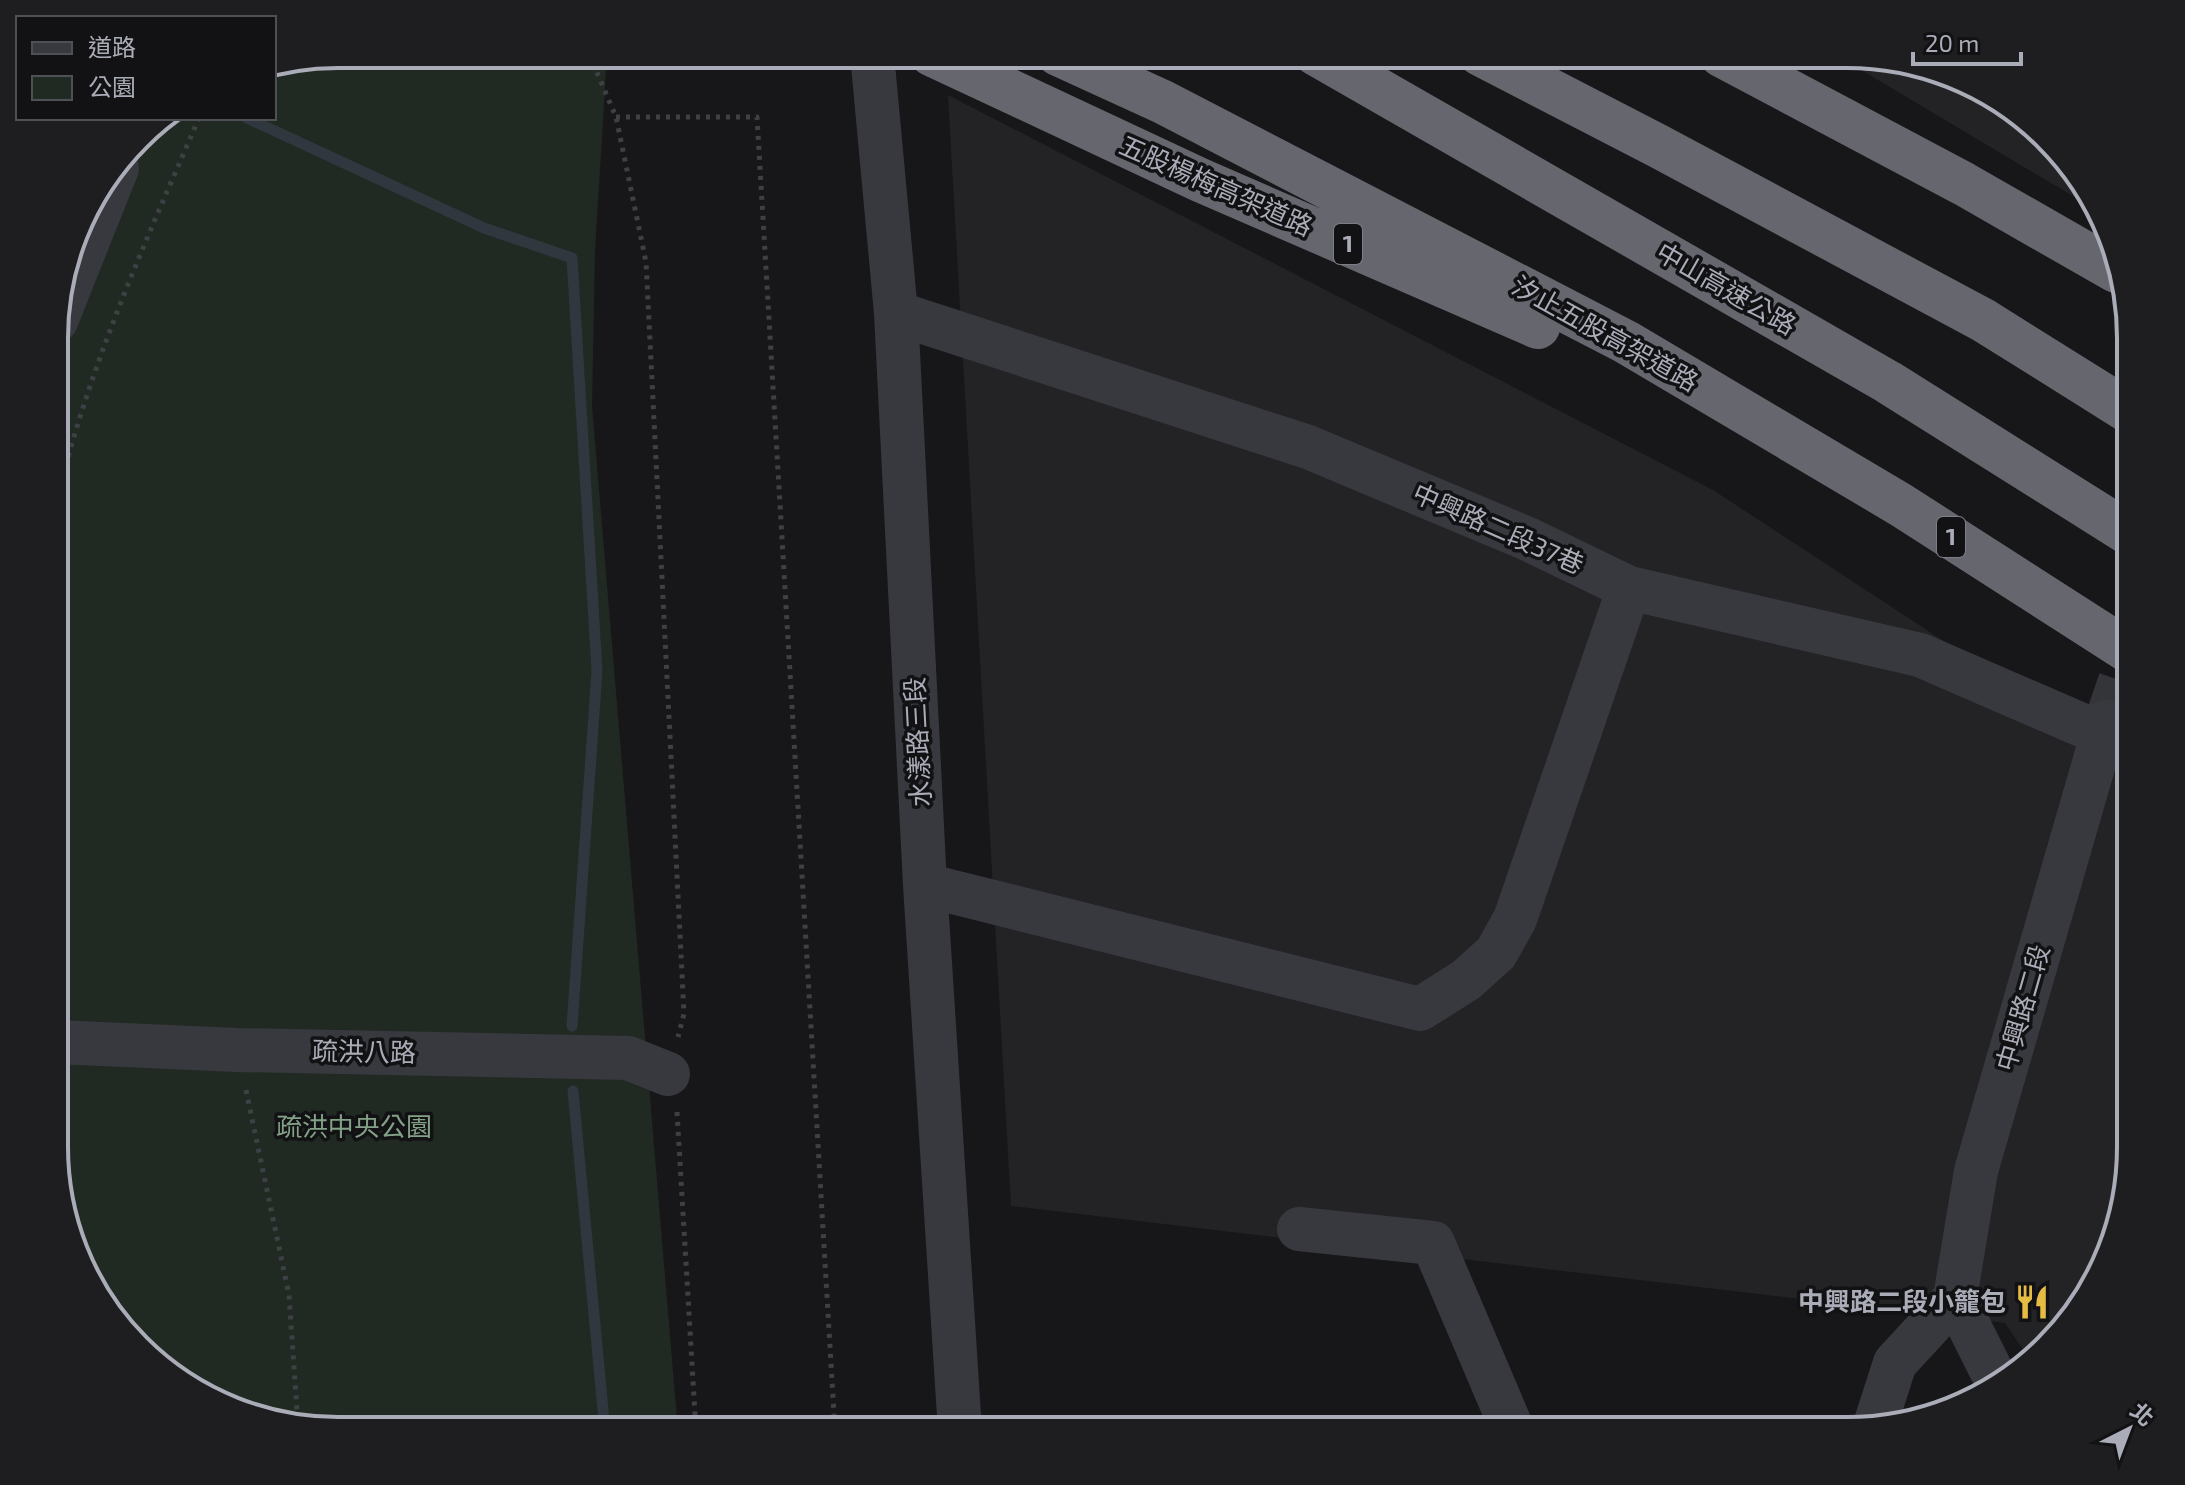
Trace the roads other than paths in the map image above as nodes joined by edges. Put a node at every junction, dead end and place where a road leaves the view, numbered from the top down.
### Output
1 (1090, 68) edge
2 (1342, 68) edge
3 (1508, 68) edge
4 (1746, 68) edge
5 (873, 69) edge
6 (962, 69) edge
7 (98, 217) edge
8 (2107, 266) edge
9 (77, 269) edge
10 (896, 313) junction
11 (2116, 403) edge
12 (1768, 426) junction
13 (2116, 525) edge
14 (1629, 588) junction
15 (2116, 643) edge
16 (2113, 734) edge
17 (925, 885) junction
18 (68, 1043) edge
19 (668, 1074) road end
20 (1299, 1229) dead end
21 (1955, 1298) junction
22 (1993, 1374) edge
23 (1878, 1415) edge
24 (1507, 1416) edge
25 (959, 1417) edge

1 - 12 highway, 汐止五股高架道路 / 1
2 - 13 highway, 中山高速公路
3 - 11 highway
4 - 8 highway
5 - 10 street, 水漾路三段
6 - 12 highway, 五股楊梅高架道路 / 1
7 - 9 street
10 - 14 street, 中興路二段37巷
10 - 17 street, 水漾路三段
12 - 15 highway, 汐止五股高架道路 / 1
14 - 16 street, 中興路二段37巷
14 - 17 street
16 - 21 street, 中興路二段
17 - 25 street, 水漾路三段
18 - 19 street, 疏洪八路
20 - 24 street
21 - 22 street
21 - 23 street

